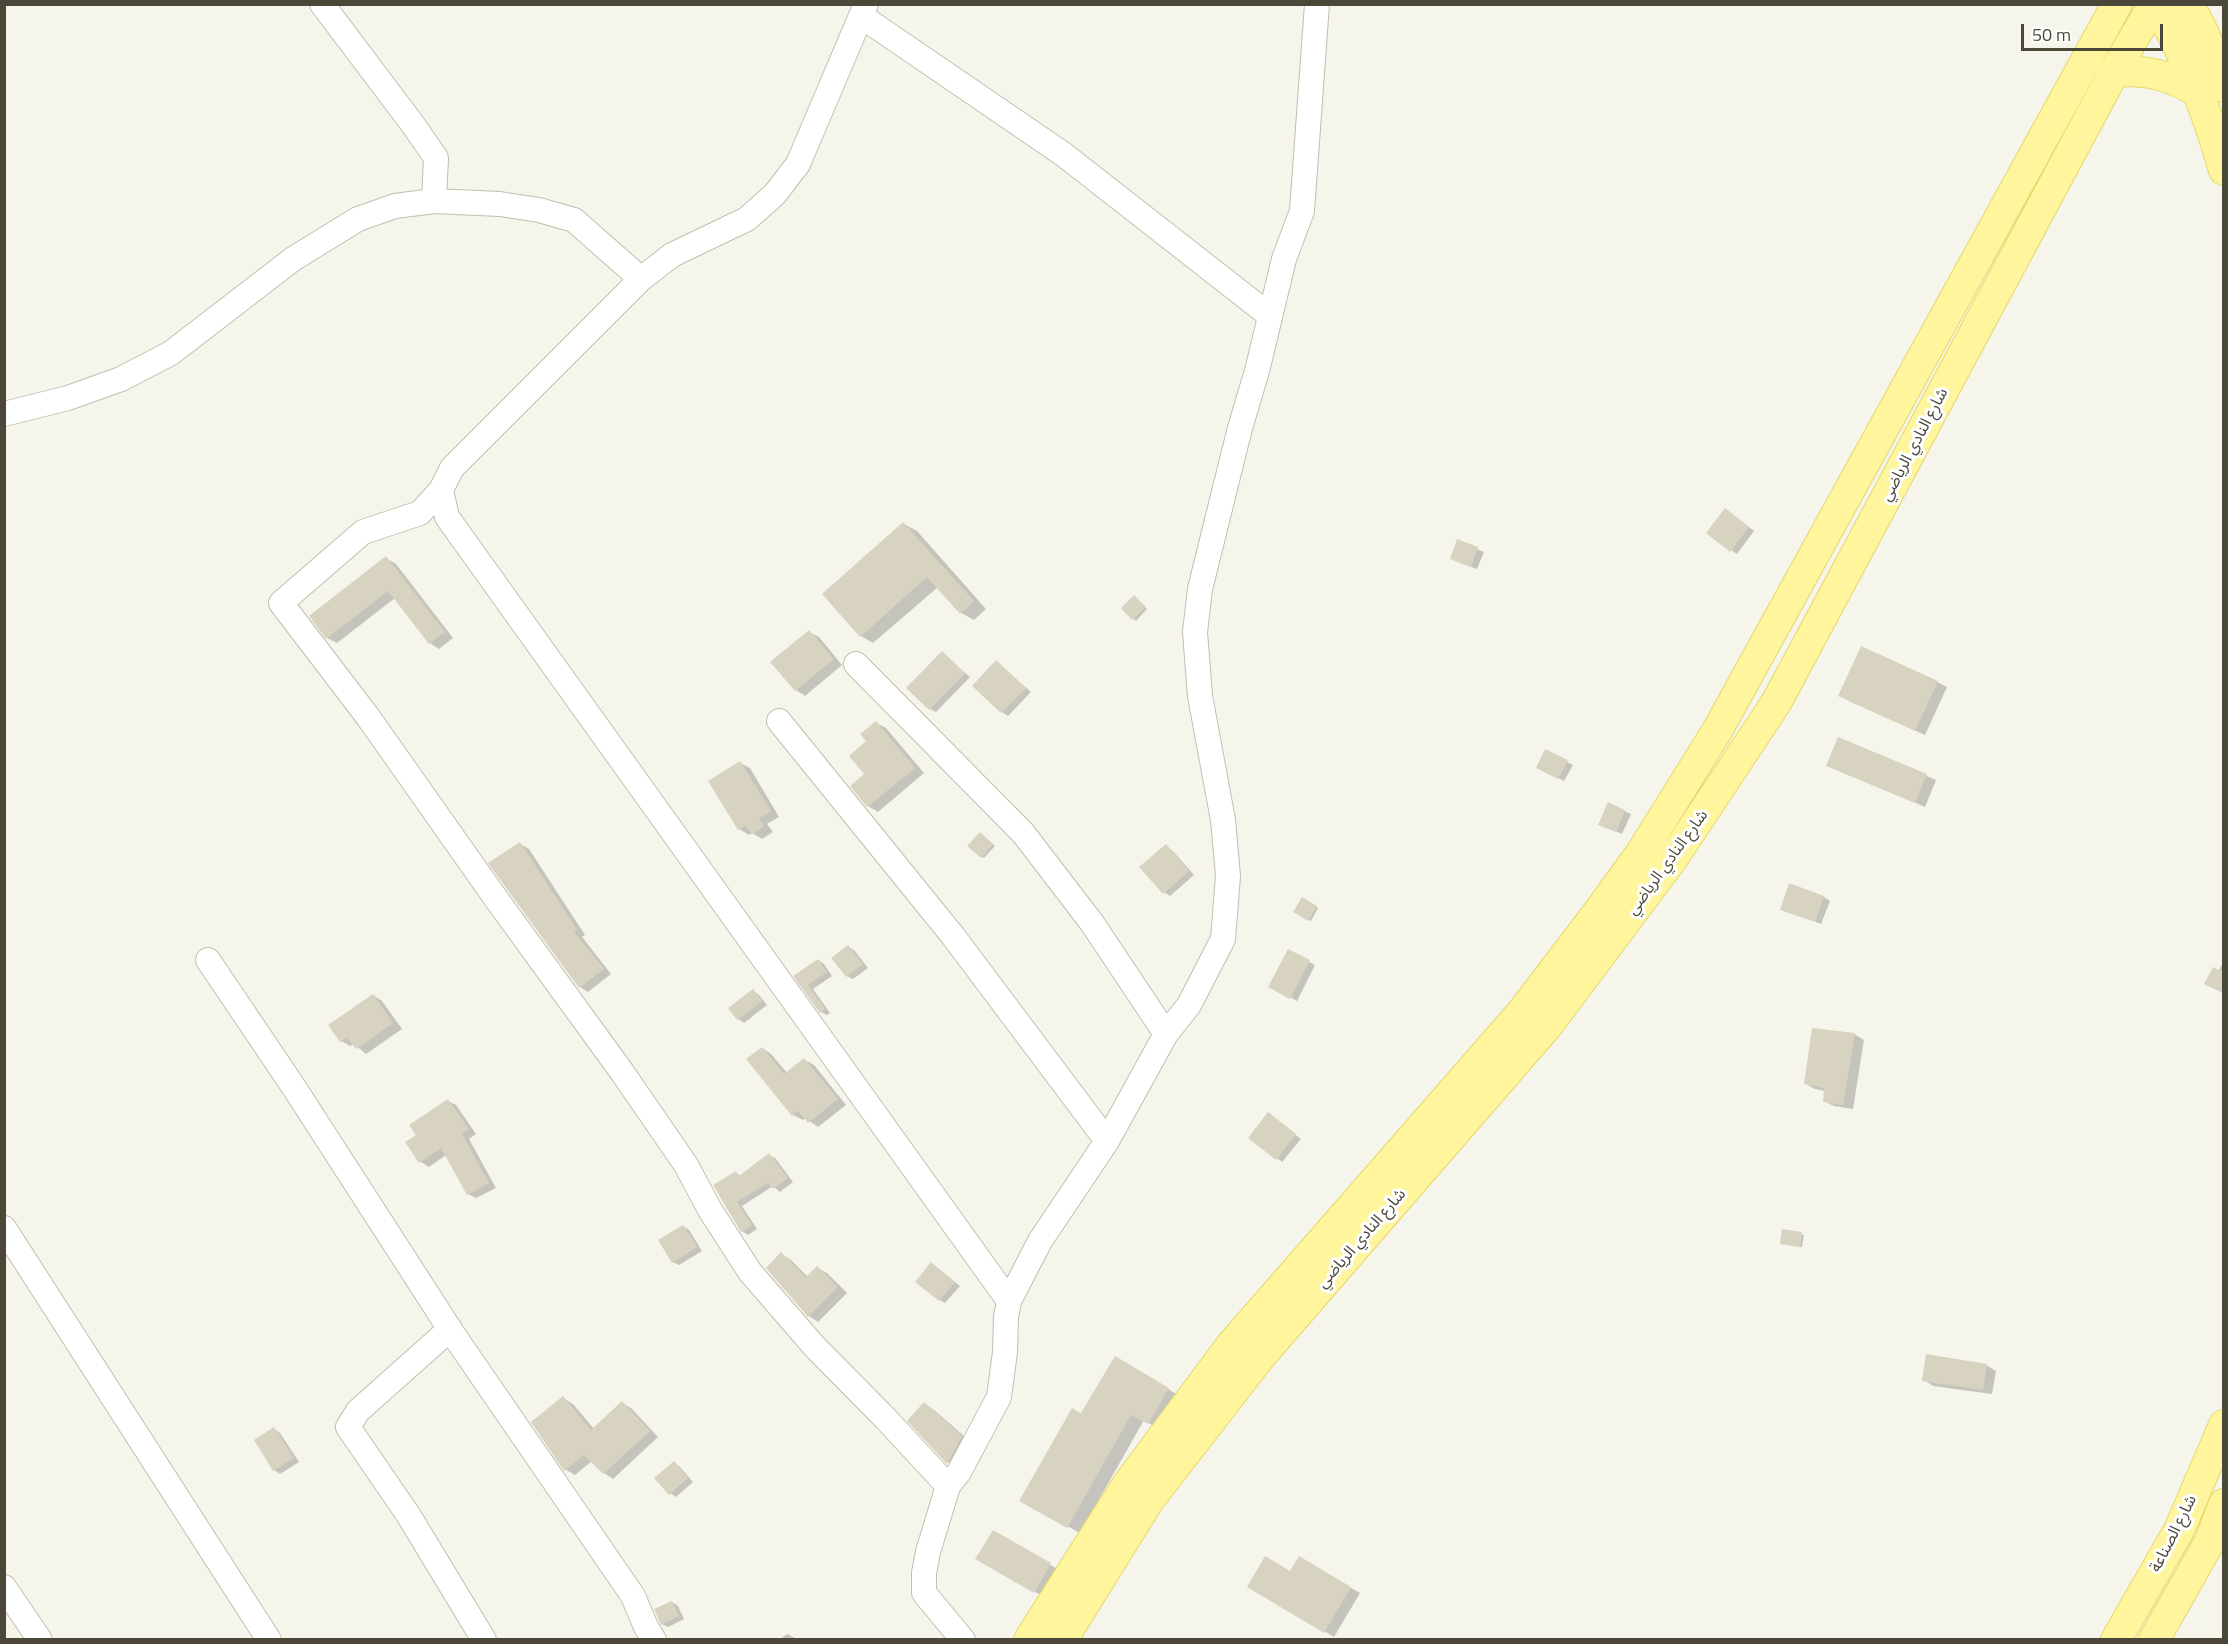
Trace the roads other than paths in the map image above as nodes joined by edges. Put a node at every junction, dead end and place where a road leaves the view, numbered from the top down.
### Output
1 (322, 4) edge
2 (1317, 4) edge
3 (2117, 4) edge
4 (2155, 4) edge
5 (2189, 4) edge
6 (863, 10) edge
7 (2115, 72) junction
8 (2212, 91) edge
9 (2223, 170) edge
10 (434, 201) junction
11 (1969, 274) junction
12 (642, 279) junction
13 (1999, 288) junction
14 (1269, 315) junction
15 (4, 414) edge
16 (441, 490) junction
17 (1831, 525) junction
18 (1864, 539) junction
19 (856, 664) dead end
20 (779, 722) dead end
21 (208, 960) dead end
22 (1166, 1034) junction
23 (1107, 1141) junction
24 (4, 1228) edge
25 (1009, 1301) junction
26 (1281, 1310) junction
27 (450, 1329) junction
28 (2223, 1425) edge
29 (948, 1486) junction
30 (1138, 1492) junction
31 (2223, 1504) edge
32 (2179, 1530) junction
33 (2209, 1544) junction
34 (4, 1587) edge
35 (40, 1640) edge
36 (269, 1640) edge
37 (484, 1640) edge
38 (654, 1640) edge
39 (963, 1640) edge
40 (1029, 1640) edge
41 (1062, 1640) edge
42 (2116, 1640) edge
43 (2154, 1640) edge

1 - 10 street
2 - 14 street
3 - 11 main road, شارع النادي الرياضي
4 - 7 main road, شارع النادي الرياضي
4 - 8 main road
5 - 8 main road
6 - 12 street
6 - 14 street
7 - 8 main road
7 - 13 main road, شارع النادي الرياضي
8 - 9 main road
10 - 12 street
10 - 15 street
11 - 13 main road
11 - 17 main road, شارع النادي الرياضي
12 - 16 street
13 - 18 main road, شارع النادي الرياضي
14 - 22 street
16 - 25 street
16 - 29 street
17 - 18 main road
17 - 26 main road, شارع النادي الرياضي
18 - 26 main road, شارع النادي الرياضي
19 - 22 street
20 - 23 street
21 - 27 street
22 - 23 street
23 - 25 street
24 - 36 street
25 - 29 street
26 - 30 main road, شارع النادي الرياضي
27 - 37 street
27 - 38 street
28 - 32 main road, شارع الصناعة
29 - 39 street
30 - 40 main road, شارع النادي الرياضي
30 - 41 main road, شارع النادي الرياضي
31 - 33 main road, شارع الصناعة
32 - 33 main road
32 - 42 main road, شارع الصناعة
33 - 43 main road, شارع الصناعة
34 - 35 street

